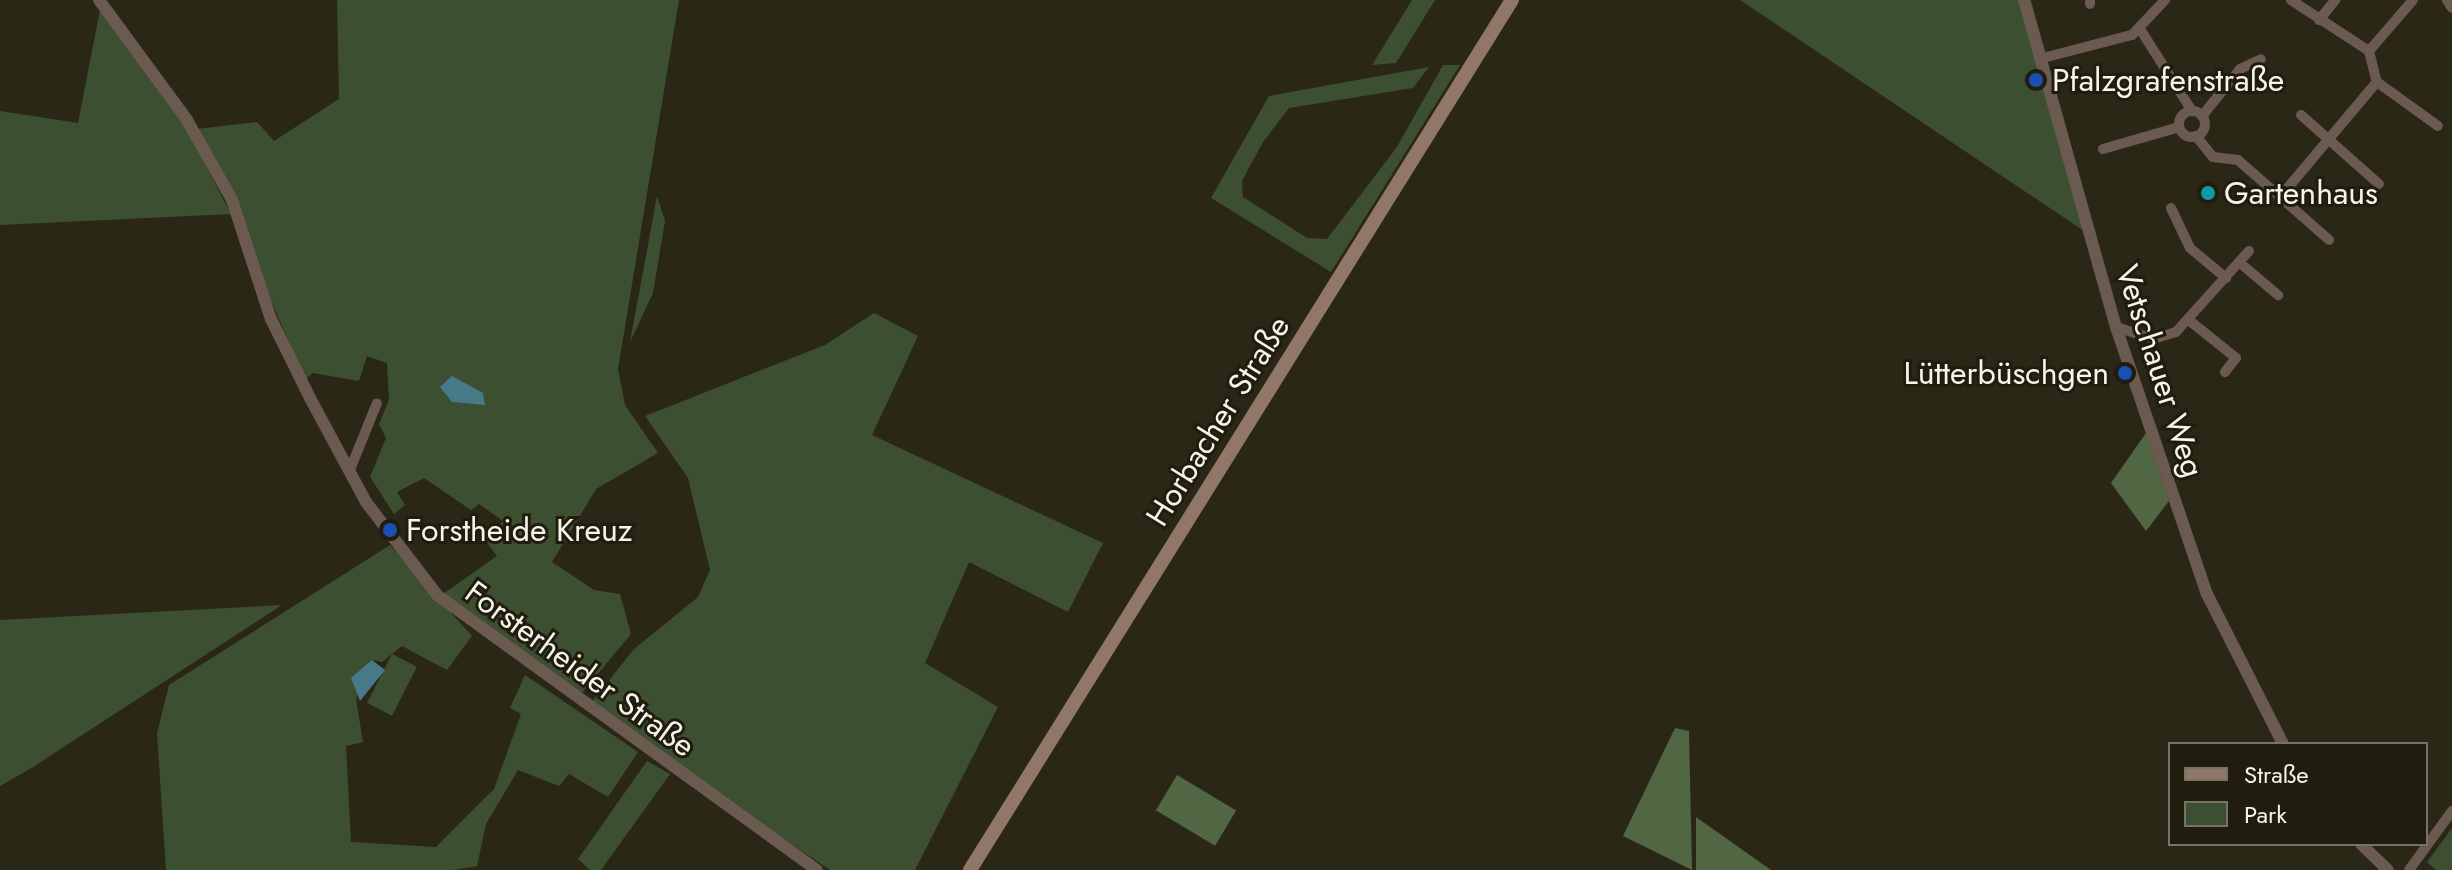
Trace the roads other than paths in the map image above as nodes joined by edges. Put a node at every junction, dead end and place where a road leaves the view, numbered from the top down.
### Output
1 (99, 0) edge
2 (1512, 0) edge
3 (2024, 0) edge
4 (2165, 0) edge
5 (2291, 0) edge
6 (2335, 0) edge
7 (2413, 0) edge
8 (2447, 0) edge
9 (2452, 8) edge
10 (2319, 20) junction
11 (2140, 29) junction
12 (2369, 51) junction
13 (2039, 59) junction
14 (2261, 59) dead end
15 (2377, 82) junction
16 (2197, 114) junction
17 (2301, 115) dead end
18 (2438, 126) dead end
19 (2179, 127) junction
20 (2196, 136) junction
21 (2330, 140) junction
22 (2103, 149) dead end
23 (2379, 184) dead end
24 (2280, 197) junction
25 (2171, 208) dead end
26 (2329, 240) dead end
27 (2249, 251) dead end
28 (2240, 263) junction
29 (2226, 278) junction
30 (2278, 295) dead end
31 (2190, 321) junction
32 (2116, 327) junction
33 (2225, 372) dead end
34 (377, 403) dead end
35 (349, 472) junction
36 (2282, 742) edge
37 (2452, 811) edge
38 (2428, 844) edge
39 (2363, 846) edge
40 (2426, 846) edge
41 (817, 870) edge
42 (970, 870) edge
43 (2388, 870) edge
44 (2409, 870) edge

1 - 35 street, Forsterheider Straße
2 - 42 main road, Horbacher Straße
3 - 13 street, Vetschauer Weg
4 - 11 street
5 - 10 street
6 - 10 street
7 - 12 street
8 - 9 street
10 - 12 street
11 - 13 street
11 - 16 street
12 - 15 street
13 - 32 street, Vetschauer Weg
14 - 16 street
15 - 18 street
15 - 21 street
16 - 19 street
16 - 20 street
17 - 21 street
19 - 20 street
19 - 22 street
20 - 24 street
21 - 23 street
21 - 24 street
24 - 26 street
25 - 29 street
27 - 28 street
28 - 29 street
28 - 30 street
29 - 31 street
31 - 32 street
31 - 33 street
32 - 36 street, Vetschauer Weg
34 - 35 street
35 - 41 street, Forsterheider Straße
37 - 38 street
39 - 43 street
40 - 44 street

